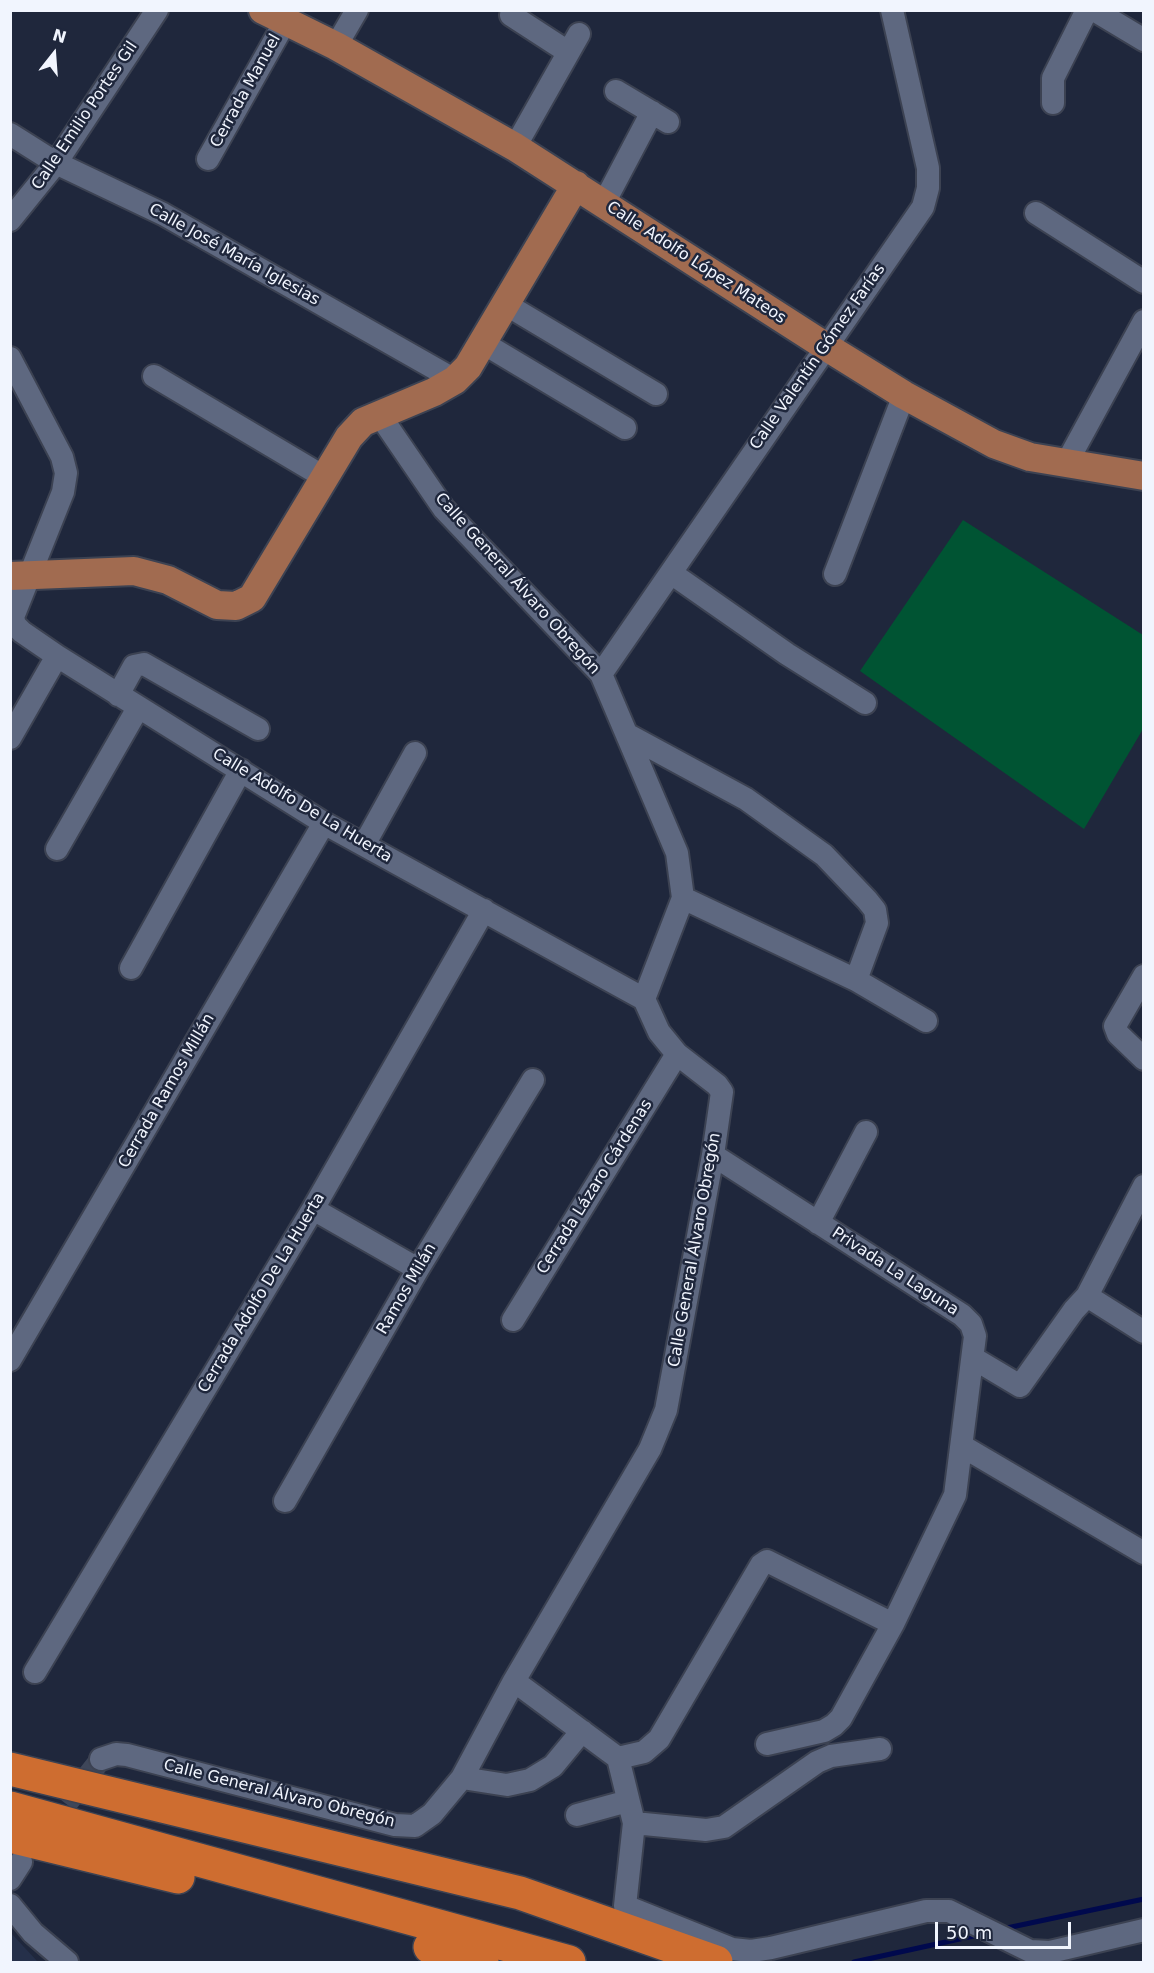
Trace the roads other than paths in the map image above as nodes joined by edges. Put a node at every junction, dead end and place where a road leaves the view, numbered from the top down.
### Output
1 (156, 10) edge
2 (357, 10) edge
3 (892, 10) edge
4 (1086, 10) edge
5 (1094, 10) edge
6 (511, 15) dead end
7 (274, 16) edge
8 (1143, 38) edge
9 (336, 46) junction
10 (616, 91) dead end
11 (1053, 103) dead end
12 (10, 134) edge
13 (515, 147) junction
14 (208, 159) dead end
15 (56, 163) junction
16 (576, 185) junction
17 (604, 203) junction
18 (1035, 213) dead end
19 (10, 220) edge
20 (1143, 282) edge
21 (507, 305) junction
22 (1143, 321) edge
23 (483, 344) junction
24 (825, 346) junction
25 (10, 357) edge
26 (154, 376) dead end
27 (455, 380) junction
28 (656, 394) dead end
29 (904, 395) junction
30 (379, 414) junction
31 (625, 428) dead end
32 (1066, 464) junction
33 (1143, 476) edge
34 (324, 477) junction
35 (671, 573) junction
36 (835, 574) dead end
37 (20, 576) edge
38 (57, 656) junction
39 (601, 674) junction
40 (118, 695) junction
41 (865, 703) dead end
42 (138, 708) junction
43 (258, 729) dead end
44 (628, 735) junction
45 (10, 738) edge
46 (415, 753) dead end
47 (241, 770) junction
48 (324, 823) junction
49 (364, 844) junction
50 (57, 849) dead end
51 (683, 898) junction
52 (484, 910) junction
53 (130, 968) dead end
54 (1143, 976) edge
55 (856, 980) junction
56 (644, 999) junction
57 (926, 1021) dead end
58 (677, 1054) junction
59 (1143, 1059) edge
60 (532, 1080) dead end
61 (866, 1132) dead end
62 (713, 1155) junction
63 (1143, 1189) edge
64 (313, 1209) junction
65 (818, 1223) junction
66 (418, 1269) junction
67 (1087, 1296) junction
68 (513, 1320) dead end
69 (1143, 1332) edge
70 (974, 1358) junction
71 (10, 1360) edge
72 (962, 1446) junction
73 (285, 1501) dead end
74 (1143, 1553) edge
75 (893, 1624) junction
76 (35, 1672) dead end
77 (514, 1681) junction
78 (582, 1731) junction
79 (767, 1744) dead end
80 (880, 1749) dead end
81 (618, 1758) junction
82 (101, 1759) dead end
83 (10, 1769) edge
84 (462, 1778) junction
85 (10, 1786) edge
86 (628, 1801) junction
87 (10, 1808) edge
88 (577, 1815) dead end
89 (634, 1823) junction
90 (14, 1859) edge
91 (10, 1905) edge
92 (1143, 1930) edge
93 (67, 1962) edge
94 (482, 1962) edge
95 (567, 1962) edge
96 (668, 1962) edge
97 (716, 1962) edge

1 - 15 street, Calle Emilio Portes Gil
2 - 9 street
3 - 24 street, Calle Valentín Gómez Farías
4 - 11 street
5 - 8 street
6 - 13 street
7 - 9 main road, Calle Adolfo López Mateos
7 - 14 street, Cerrada Manuel
9 - 13 main road, Calle Adolfo López Mateos
10 - 17 street
12 - 15 street, Calle José María Iglesias
13 - 16 main road, Calle Adolfo López Mateos
15 - 19 street, Calle Emilio Portes Gil
15 - 27 street, Calle José María Iglesias
16 - 17 main road, Calle Adolfo López Mateos
16 - 21 main road
17 - 24 main road, Calle Adolfo López Mateos
18 - 20 street
21 - 23 main road
21 - 28 street
22 - 32 street
23 - 27 main road
23 - 31 street
24 - 29 main road, Calle Adolfo López Mateos
24 - 35 street, Calle Valentín Gómez Farías
25 - 37 street
26 - 34 street
27 - 30 main road
29 - 32 main road, Calle Adolfo López Mateos
29 - 36 street
30 - 34 main road
30 - 39 street, Calle General Álvaro Obregón
32 - 33 main road, Calle Adolfo López Mateos
34 - 37 main road
35 - 39 street, Calle Valentín Gómez Farías
35 - 41 street
37 - 38 street, Calle Adolfo De La Huerta
38 - 40 street, Calle Adolfo De La Huerta
38 - 45 street
39 - 44 street, Calle General Álvaro Obregón
40 - 42 street, Calle Adolfo De La Huerta
40 - 43 street
42 - 47 street, Calle Adolfo De La Huerta
42 - 50 street
44 - 51 street, Calle General Álvaro Obregón
44 - 55 street
46 - 49 street
47 - 48 street, Calle Adolfo De La Huerta
47 - 53 street
48 - 49 street, Calle Adolfo De La Huerta
48 - 71 street, Cerrada Ramos Millán
49 - 52 street, Calle Adolfo De La Huerta
51 - 55 street
51 - 56 street, Calle General Álvaro Obregón
52 - 56 street, Calle Adolfo De La Huerta
52 - 64 street, Cerrada Adolfo De La Huerta
54 - 59 street
55 - 57 street
56 - 58 street, Calle General Álvaro Obregón
58 - 62 street, Calle General Álvaro Obregón
58 - 68 street, Cerrada Lázaro Cárdenas
60 - 66 street, Ramos Milán
61 - 65 street
62 - 65 street, Privada La Laguna
62 - 77 street, Calle General Álvaro Obregón
63 - 67 street
64 - 66 street
64 - 76 street, Cerrada Adolfo De La Huerta
65 - 70 street, Privada La Laguna
66 - 73 street, Ramos Milán
67 - 69 street
67 - 70 street
70 - 72 street, Privada La Laguna
72 - 74 street
72 - 75 street, Privada La Laguna
75 - 79 street, Privada La Laguna
75 - 81 street
77 - 78 street
77 - 84 street, Calle General Álvaro Obregón
78 - 81 street
78 - 84 street
80 - 89 street
81 - 86 street
82 - 84 street, Calle General Álvaro Obregón
83 - 97 highway
85 - 96 highway
86 - 88 street
86 - 89 street
87 - 95 highway
89 - 92 street
90 - 94 highway
91 - 93 street

